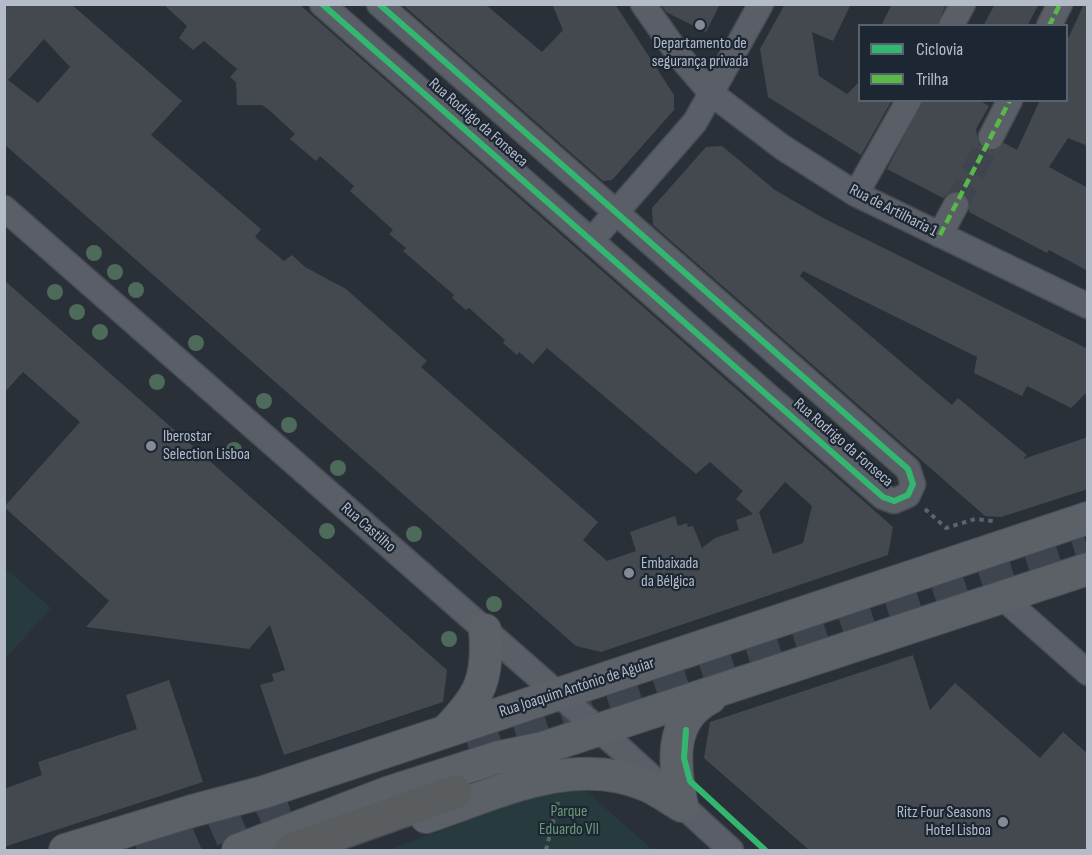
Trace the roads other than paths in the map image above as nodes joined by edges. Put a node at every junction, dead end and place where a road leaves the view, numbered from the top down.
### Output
1 (322, 4) edge
2 (379, 4) edge
3 (643, 4) edge
4 (761, 4) edge
5 (963, 4) edge
6 (1060, 4) edge
7 (952, 24) edge
8 (1050, 24) edge
9 (712, 94) junction
10 (908, 102) edge
11 (1009, 102) edge
12 (992, 137) tunnel mouth
13 (856, 194) junction
14 (956, 205) tunnel mouth
15 (4, 208) edge
16 (616, 212) junction
17 (940, 235) junction
18 (591, 241) junction
19 (1088, 306) edge
20 (1088, 518) edge
21 (1088, 569) edge
22 (1002, 597) junction
23 (485, 630) junction
24 (1088, 673) edge
25 (731, 687) junction
26 (558, 694) junction
27 (599, 730) junction
28 (445, 732) junction
29 (543, 748) junction
30 (455, 792) dead end
31 (500, 792) junction
32 (682, 806) junction
33 (65, 850) edge
34 (238, 850) edge
35 (291, 850) edge
36 (333, 850) edge
37 (731, 850) edge

1 - 18 street, Rua Rodrigo da Fonseca
2 - 16 street, Rua Rodrigo da Fonseca
3 - 9 street, Rua de Artilharia 1
4 - 9 street
5 - 7 street
6 - 8 street
9 - 13 street, Rua de Artilharia 1
9 - 16 street
10 - 13 street
11 - 12 street
13 - 17 street, Rua de Artilharia 1
14 - 17 street
15 - 23 street, Rua Castilho
16 - 18 street
16 - 18 street, Rua Rodrigo da Fonseca
17 - 19 street, Rua de Artilharia 1
20 - 26 main road, Rua Joaquim António de Aguiar
21 - 22 main road
22 - 24 street
22 - 25 main road
23 - 26 street, Rua Castilho
23 - 28 main road
25 - 27 main road
25 - 32 main road
26 - 27 street, Rua Castilho
26 - 28 main road, Rua Joaquim António de Aguiar
27 - 29 main road
27 - 32 street, Rua Castilho
28 - 33 main road, Rua Joaquim António de Aguiar
29 - 31 main road
29 - 34 main road
30 - 35 highway
31 - 32 main road
31 - 36 main road
32 - 37 street, Rua Castilho

